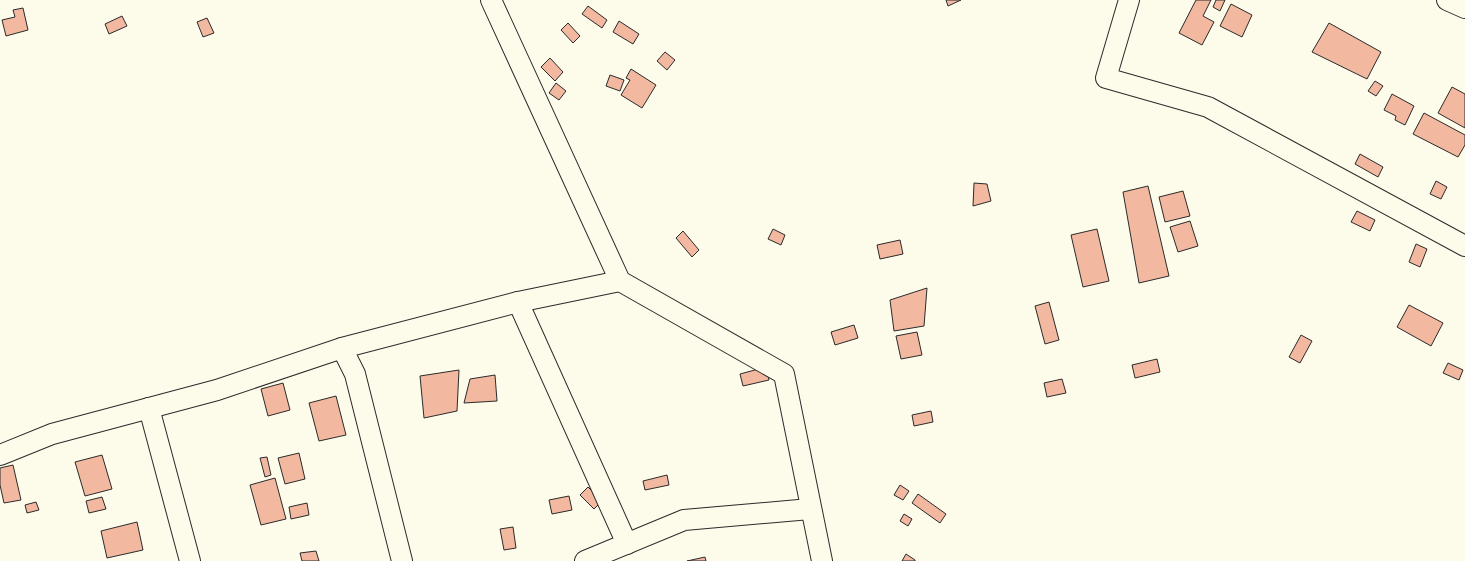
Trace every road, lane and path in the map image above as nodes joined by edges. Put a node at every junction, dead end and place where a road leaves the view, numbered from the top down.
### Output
1 (491, 0) edge
2 (1129, 0) edge
3 (1447, 0) edge
4 (1465, 8) edge
5 (1465, 246) edge
6 (620, 281) junction
7 (518, 302) junction
8 (342, 348) junction
9 (149, 408) junction
10 (0, 455) edge
11 (810, 509) junction
12 (627, 544) junction
13 (190, 561) edge
14 (402, 561) edge
15 (585, 561) edge
16 (822, 561) edge

1 - 6 street
2 - 5 street
3 - 4 street
6 - 7 street
6 - 11 street
7 - 8 street
7 - 12 street
8 - 9 street
8 - 14 street
9 - 10 street
9 - 13 street
11 - 12 street
11 - 16 street
12 - 15 street

